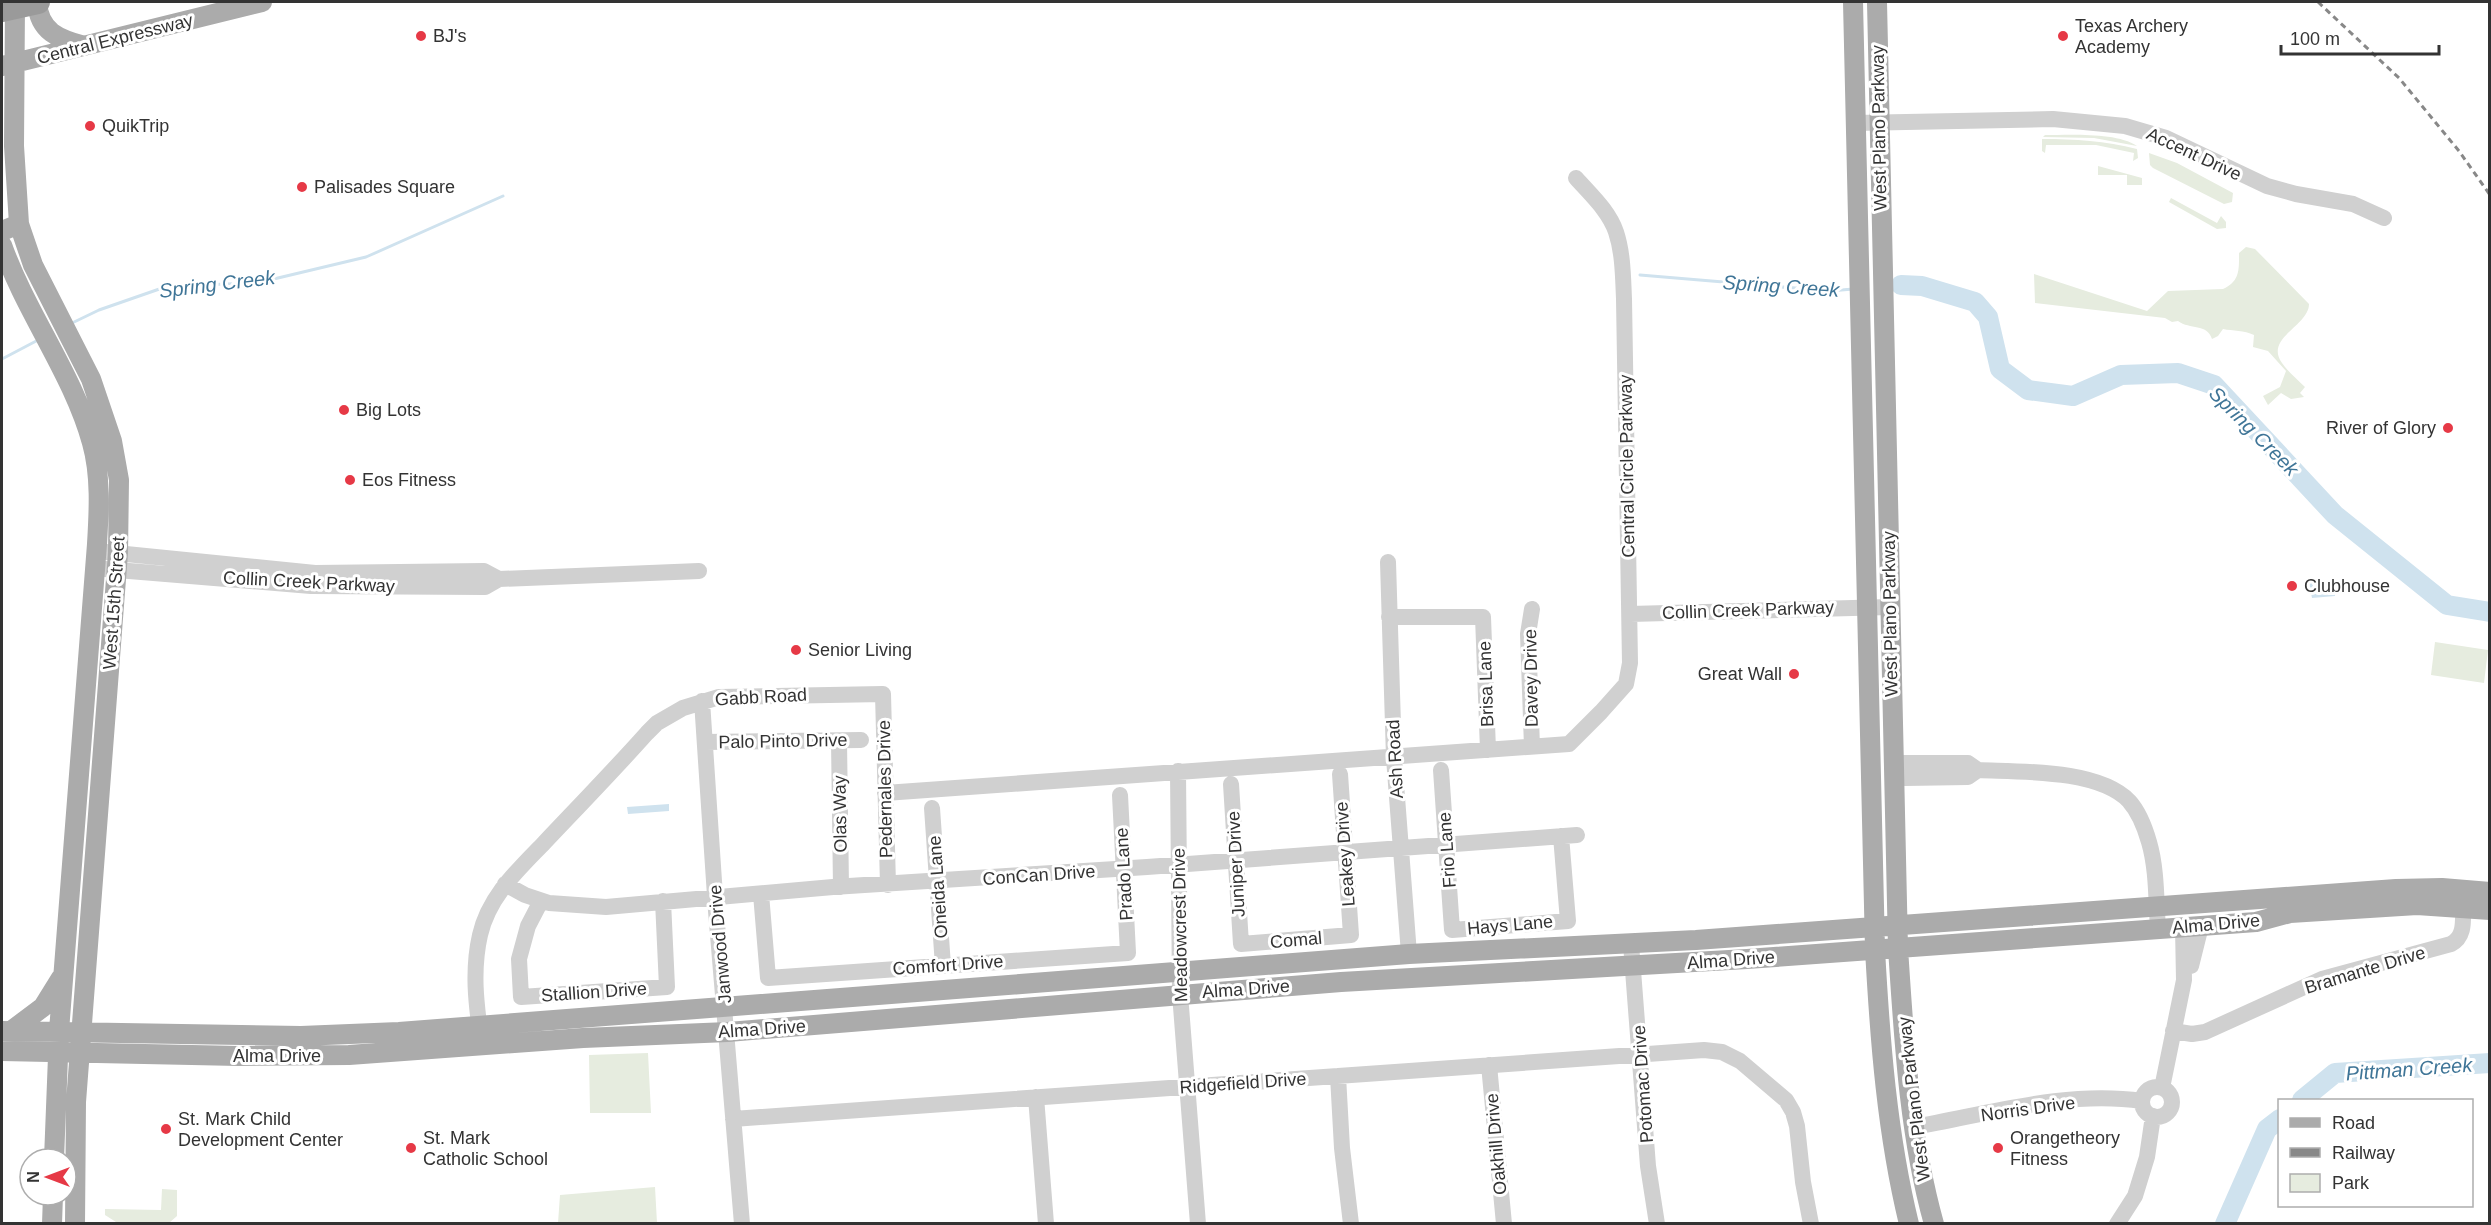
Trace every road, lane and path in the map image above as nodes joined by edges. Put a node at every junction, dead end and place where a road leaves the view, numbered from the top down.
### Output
1 (15, 2) edge
2 (38, 2) edge
3 (262, 2) edge
4 (1853, 2) edge
5 (1877, 2) edge
6 (2, 10) edge
7 (86, 46) junction
8 (8, 65) edge
9 (1855, 123) junction
10 (1879, 123) junction
11 (1576, 178) dead end
12 (2384, 218) dead end
13 (10, 228) edge
14 (2, 245) edge
15 (1884, 350) junction
16 (1861, 351) junction
17 (96, 560) junction
18 (118, 562) junction
19 (1388, 562) dead end
20 (699, 570) dead end
21 (1867, 608) junction
22 (1890, 608) junction
23 (1532, 609) dead end
24 (1630, 614) junction
25 (1389, 617) junction
26 (883, 694) joint
27 (702, 701) junction
28 (861, 740) dead end
29 (839, 741) junction
30 (705, 742) junction
31 (1532, 747) junction
32 (1488, 750) junction
33 (1394, 758) junction
34 (81, 759) junction
35 (103, 759) junction
36 (1441, 770) dead end
37 (1871, 770) junction
38 (1894, 770) junction
39 (1178, 771) junction
40 (1340, 774) dead end
41 (1231, 784) dead end
42 (885, 793) junction
43 (1120, 795) dead end
44 (933, 808) dead end
45 (1446, 845) junction
46 (1400, 848) junction
47 (1346, 852) junction
48 (1235, 861) junction
49 (1178, 865) junction
50 (1124, 869) junction
51 (938, 882) junction
52 (505, 884) junction
53 (888, 885) junction
54 (842, 887) junction
55 (2490, 892) edge
56 (760, 894) junction
57 (715, 897) junction
58 (70, 898) junction
59 (91, 900) junction
60 (541, 901) junction
61 (663, 901) junction
62 (2207, 903) junction
63 (2463, 906) junction
64 (2156, 907) junction
65 (2490, 910) edge
66 (1568, 921) joint
67 (1898, 925) junction
68 (1874, 927) junction
69 (2192, 927) junction
70 (2158, 929) junction
71 (1452, 930) joint
72 (1351, 935) joint
73 (1631, 944) junction
74 (1241, 945) joint
75 (1898, 948) junction
76 (1875, 949) junction
77 (1128, 953) joint
78 (1408, 954) junction
79 (943, 966) junction
80 (1634, 966) junction
81 (64, 973) junction
82 (1179, 973) junction
83 (1180, 994) junction
84 (724, 1006) junction
85 (479, 1026) junction
86 (6, 1031) edge
87 (59, 1031) junction
88 (2173, 1031) junction
89 (82, 1032) junction
90 (728, 1032) junction
91 (239, 1035) junction
92 (482, 1046) junction
93 (2, 1051) edge
94 (58, 1052) junction
95 (80, 1052) junction
96 (1640, 1054) junction
97 (239, 1056) junction
98 (1489, 1065) junction
99 (1338, 1076) junction
100 (1188, 1087) junction
101 (2162, 1088) junction
102 (1036, 1098) junction
103 (2142, 1101) junction
104 (2153, 1116) junction
105 (733, 1119) junction
106 (1914, 1127) junction
107 (1890, 1130) junction
108 (54, 1147) edge
109 (53, 1207) edge
110 (52, 1224) edge
111 (75, 1224) edge
112 (742, 1224) edge
113 (1046, 1224) edge
114 (1198, 1224) edge
115 (1351, 1224) edge
116 (1504, 1224) edge
117 (1657, 1224) edge
118 (1811, 1224) edge
119 (1909, 1224) edge
120 (1934, 1224) edge
121 (2117, 1224) edge

1 - 8 main road, West 15th Street
2 - 6 highway, bridge
2 - 7 main road
3 - 7 main road, Central Expressway
4 - 9 main road, West Plano Parkway
5 - 10 main road, West Plano Parkway
7 - 8 main road, Central Expressway
8 - 13 main road, West 15th Street
9 - 10 street, Accent Drive
9 - 16 main road, West Plano Parkway
10 - 12 street, Accent Drive
10 - 15 main road, West Plano Parkway
11 - 24 street, Central Circle Parkway
13 - 18 main road, West 15th Street
14 - 17 main road, West 15th Street
15 - 16 main road
15 - 22 main road, West Plano Parkway
16 - 21 main road, West Plano Parkway
17 - 18 street, Collin Creek Parkway
17 - 34 main road, West 15th Street
18 - 20 street, Collin Creek Parkway
18 - 35 main road, West 15th Street
19 - 25 street, Ash Road
21 - 22 street, Collin Creek Parkway
21 - 24 street, Collin Creek Parkway
21 - 37 main road, West Plano Parkway
22 - 38 main road, West Plano Parkway
23 - 31 street, Davey Drive
24 - 31 street, Central Circle Parkway
25 - 32 street, Brisa Lane
25 - 33 street, Ash Road
26 - 27 street, Gabb Road
26 - 42 street, Pedernales Drive
27 - 30 street, Janwood Drive
27 - 52 street, Gabb Road
28 - 29 street, Palo Pinto Drive
29 - 30 street, Palo Pinto Drive
29 - 54 street, Olas Way
30 - 57 street, Janwood Drive
31 - 32 street
32 - 33 street
33 - 39 street
33 - 46 street, Ash Road
34 - 35 main road
34 - 58 main road, West 15th Street
35 - 59 main road, West 15th Street
36 - 45 street, Frio Lane
37 - 38 street
37 - 68 main road, West Plano Parkway
38 - 64 street
38 - 67 main road, West Plano Parkway
39 - 42 street
39 - 49 street, Meadowcrest Drive
40 - 47 street, Leakey Drive
41 - 48 street, Juniper Drive
42 - 53 street, Pedernales Drive
43 - 50 street, Prado Lane
44 - 51 street, Oneida Lane
45 - 46 street, ConCan Drive
45 - 66 street, ConCan Drive
45 - 71 street, Frio Lane
46 - 47 street, ConCan Drive
46 - 78 street, Ash Road
47 - 48 street, ConCan Drive
47 - 72 street, Leakey Drive
48 - 49 street, ConCan Drive
48 - 74 street, Juniper Drive
49 - 50 street, ConCan Drive
49 - 82 street, Meadowcrest Drive
50 - 51 street, ConCan Drive
50 - 77 street, Prado Lane
51 - 53 street, ConCan Drive
51 - 79 street, Oneida Lane
52 - 60 street, ConCan Drive
52 - 85 street
53 - 54 street, ConCan Drive
54 - 56 street, ConCan Drive
55 - 62 main road, Alma Drive
56 - 57 street, ConCan Drive
56 - 79 street, Comfort Drive
57 - 61 street, ConCan Drive
57 - 84 street, Janwood Drive
58 - 59 main road
58 - 81 main road, West 15th Street
59 - 89 main road, West 15th Street
60 - 61 street, ConCan Drive
60 - 61 street, Stallion Drive
62 - 64 main road, Alma Drive
62 - 69 main road
63 - 65 main road, Alma Drive
63 - 69 main road, Alma Drive
63 - 88 street, Bramante Drive
64 - 67 main road, Alma Drive
64 - 70 street
66 - 71 street, Hays Lane
67 - 68 main road, Alma Drive
67 - 75 main road, West Plano Parkway
68 - 73 main road, Alma Drive
68 - 76 main road, West Plano Parkway
69 - 70 main road, Alma Drive
69 - 88 street
70 - 75 main road, Alma Drive
72 - 74 street, Comal
73 - 78 main road, Alma Drive
73 - 80 street, Potomac Drive
75 - 76 main road, Alma Drive
75 - 106 main road, West Plano Parkway
76 - 80 main road, Alma Drive
76 - 107 main road, West Plano Parkway
77 - 79 street, Comfort Drive
78 - 82 main road, Alma Drive
80 - 83 main road, Alma Drive
80 - 96 street, Potomac Drive
81 - 86 main road
81 - 87 main road, West 15th Street
82 - 83 street, Meadowcrest Drive
82 - 84 main road, Alma Drive
83 - 90 main road, Alma Drive
83 - 100 street, Meadowcrest Drive
84 - 85 main road, Alma Drive
84 - 90 street, Janwood Drive
85 - 91 main road, Alma Drive
85 - 92 street
86 - 87 main road, Alma Drive
87 - 89 main road, Alma Drive
87 - 94 main road, West 15th Street
88 - 101 street
89 - 91 main road, Alma Drive
89 - 95 main road, West 15th Street
90 - 92 main road, Alma Drive
90 - 105 street, Janwood Drive
91 - 97 main road
92 - 97 main road, Alma Drive
93 - 94 main road, Alma Drive
94 - 95 main road, Alma Drive
94 - 108 main road, West 15th Street
95 - 97 main road, Alma Drive
95 - 111 main road, West 15th Street
96 - 98 street, Ridgefield Drive
96 - 117 street, Potomac Drive
96 - 118 street, Ridgefield Drive
98 - 99 street, Ridgefield Drive
98 - 116 street, Oakhill Drive
99 - 100 street, Ridgefield Drive
99 - 115 street
100 - 102 street, Ridgefield Drive
100 - 114 street, Meadowcrest Drive
101 - 103 street
101 - 104 street
102 - 105 street, Ridgefield Drive
102 - 113 street
103 - 104 street
103 - 106 street, Norris Drive
104 - 121 street
105 - 112 street, Janwood Drive
106 - 107 main road
106 - 120 main road, West Plano Parkway
107 - 119 main road, West Plano Parkway
109 - 110 main road

